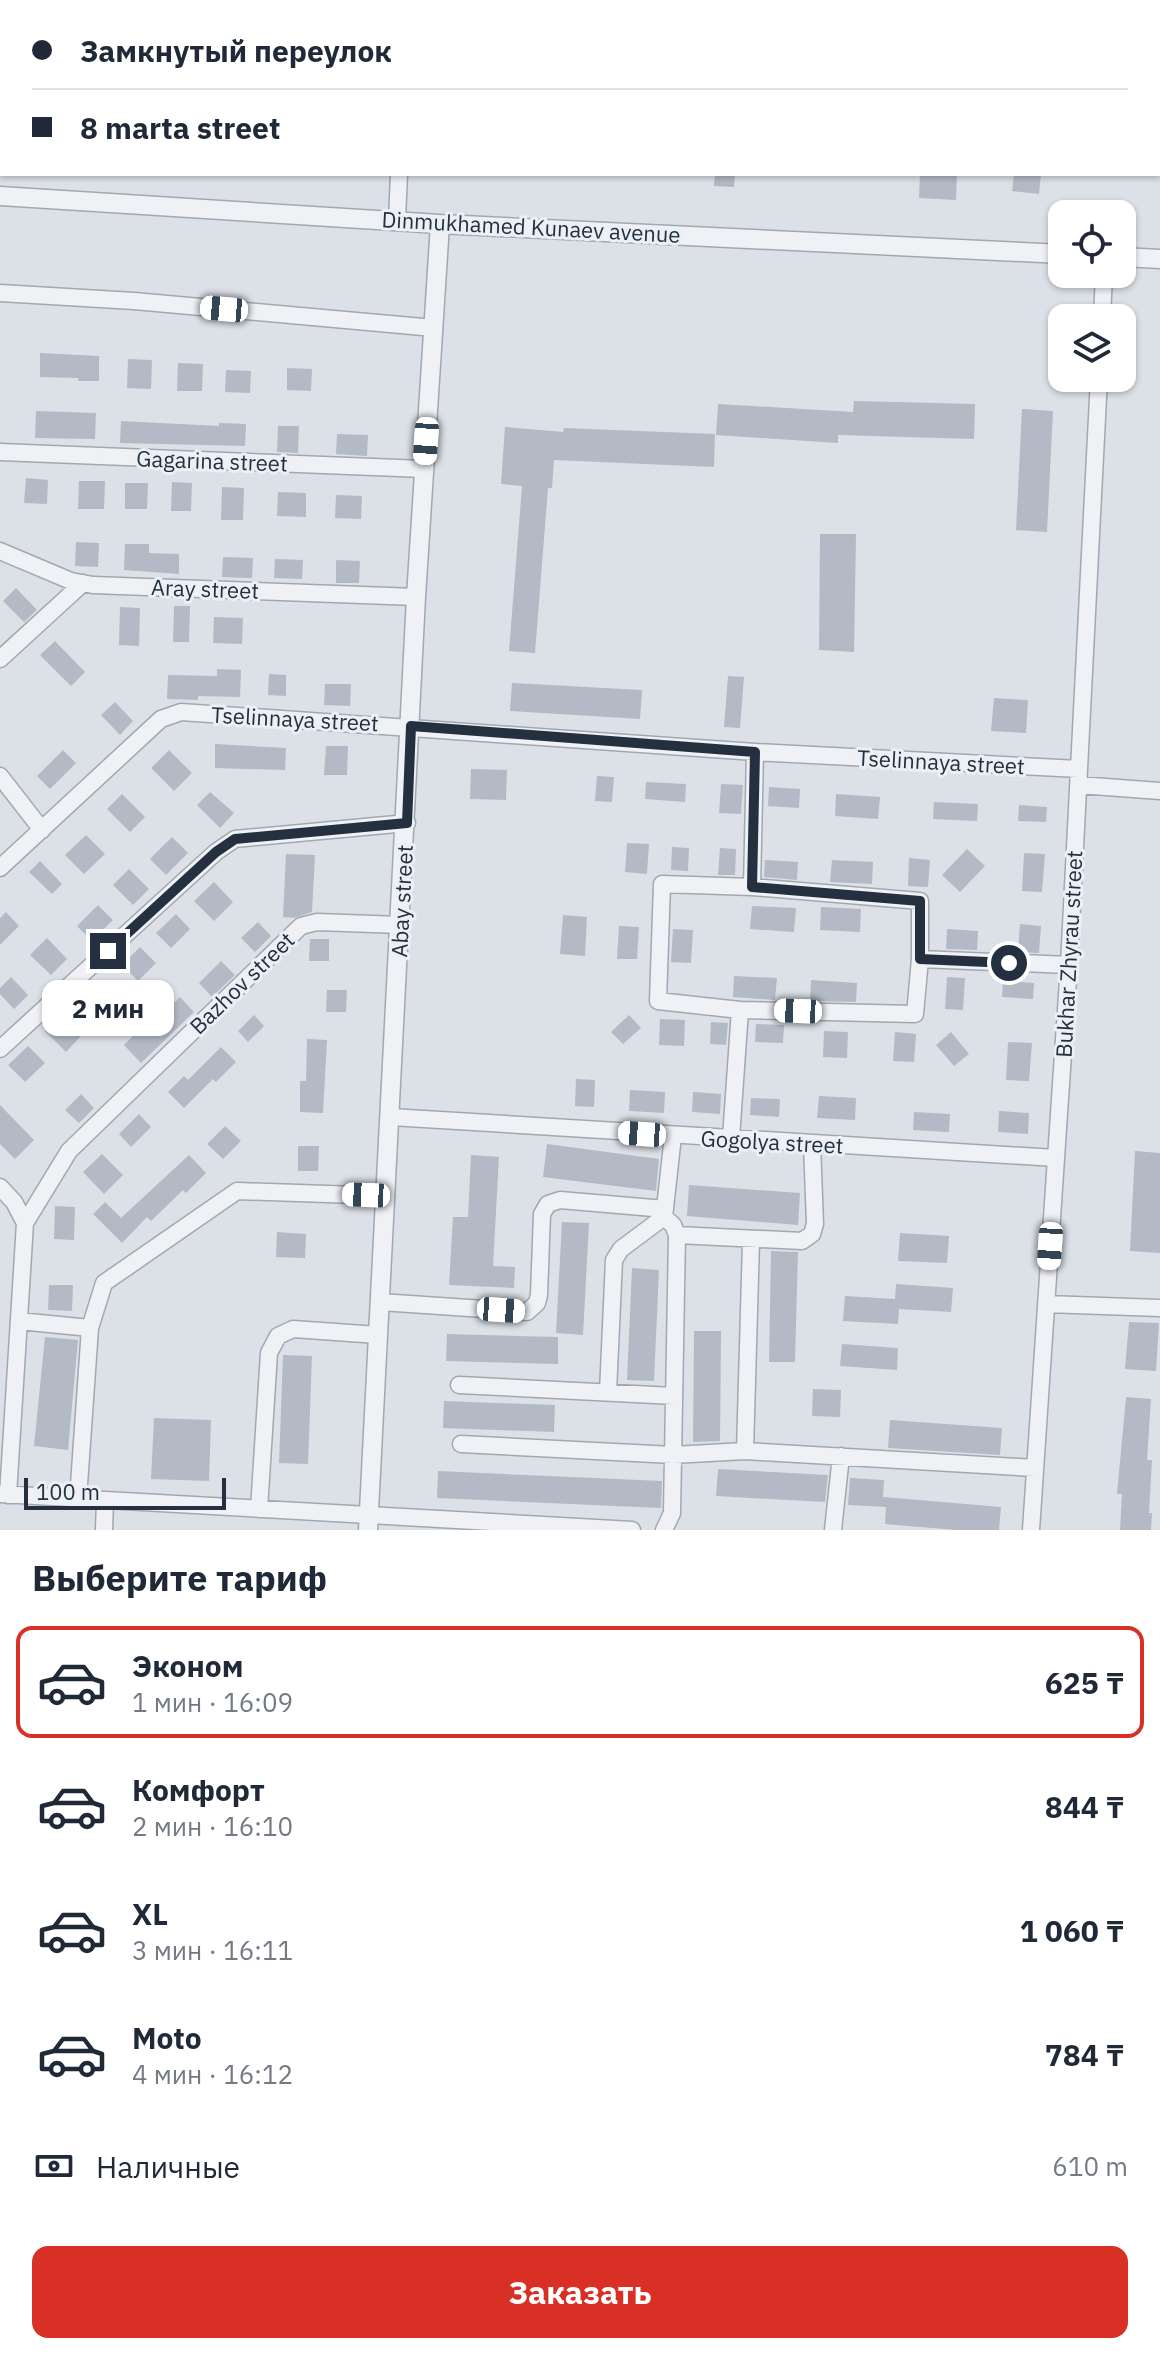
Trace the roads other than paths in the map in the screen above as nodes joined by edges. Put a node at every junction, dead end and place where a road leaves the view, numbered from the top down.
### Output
1 (399, 176) edge
2 (0, 196) edge
3 (397, 219) junction
4 (440, 224) junction
5 (1048, 253) edge
6 (1136, 258) edge
7 (1160, 259) edge
8 (0, 293) edge
9 (434, 328) junction
10 (1098, 392) edge
11 (0, 452) edge
12 (424, 469) junction
13 (0, 551) edge
14 (83, 583) junction
15 (416, 597) junction
16 (0, 659) edge
17 (411, 726) junction
18 (755, 752) junction
19 (0, 776) edge
20 (1079, 777) junction
21 (1160, 791) edge
22 (407, 823) junction
23 (42, 830) junction
24 (0, 868) edge
25 (752, 887) junction
26 (401, 925) junction
27 (920, 959) junction
28 (1069, 965) junction
29 (740, 1010) junction
30 (0, 1049) edge
31 (391, 1117) junction
32 (673, 1136) junction
33 (731, 1138) junction
34 (812, 1144) junction
35 (1056, 1158) junction
36 (0, 1187) edge
37 (386, 1196) junction
38 (664, 1213) junction
39 (25, 1223) junction
40 (677, 1235) junction
41 (751, 1241) junction
42 (380, 1302) junction
43 (1046, 1304) junction
44 (1160, 1308) edge
45 (19, 1321) junction
46 (90, 1328) junction
47 (378, 1335) junction
48 (459, 1385) dead end
49 (608, 1392) junction
50 (7, 1394) edge
51 (674, 1396) junction
52 (461, 1444) dead end
53 (745, 1451) junction
54 (673, 1455) junction
55 (841, 1456) junction
56 (1035, 1468) junction
57 (4, 1495) edge
58 (78, 1499) junction
59 (105, 1500) junction
60 (259, 1509) junction
61 (368, 1522) edge
62 (104, 1530) edge
63 (632, 1530) edge
64 (664, 1530) edge
65 (833, 1530) edge
66 (1031, 1530) edge

1 - 3 street
2 - 3 street, Dinmukhamed Kunaev avenue
3 - 4 street, Dinmukhamed Kunaev avenue
4 - 5 street, Dinmukhamed Kunaev avenue
4 - 9 street, Abay street
6 - 7 street
8 - 9 street
9 - 12 street, Abay street
10 - 20 street, Bukhar Zhyrau street
11 - 12 street, Gagarina street
12 - 15 street, Abay street
13 - 14 street, Aray street
14 - 15 street, Aray street
14 - 16 street
15 - 17 street, Abay street
17 - 18 street, Tselinnaya street
17 - 22 street, Abay street
17 - 23 street, Tselinnaya street
18 - 20 street, Tselinnaya street
18 - 25 street
19 - 23 street
20 - 21 street, Tselinnaya street
20 - 28 street, Bukhar Zhyrau street
22 - 26 street, Abay street
22 - 30 street
23 - 24 street, Tselinnaya street
25 - 27 street
25 - 29 street
26 - 31 street, Abay street
26 - 39 street, Bazhov street
27 - 28 street
27 - 29 street
28 - 35 street, Bukhar Zhyrau street
29 - 33 street
31 - 32 street, Gogolya street
31 - 37 street, Abay street
32 - 33 street, Gogolya street
32 - 38 street
33 - 34 street, Gogolya street
34 - 35 street, Gogolya street
34 - 41 street
35 - 43 street, Bukhar Zhyrau street
36 - 39 street
37 - 42 street, Abay street
37 - 46 street
38 - 40 street
38 - 42 street
38 - 49 street
39 - 45 street
40 - 41 street
40 - 51 street
41 - 53 street
42 - 47 street, Abay street
43 - 44 street
43 - 56 street, Bukhar Zhyrau street
45 - 46 street
45 - 50 street
46 - 58 street
47 - 60 street
47 - 61 street, Abay street
48 - 49 street
49 - 51 street
50 - 57 street
51 - 54 street
52 - 54 street
53 - 54 street
53 - 55 street
54 - 64 street
55 - 56 street
55 - 65 street
56 - 66 street, Bukhar Zhyrau street
57 - 58 street
58 - 59 street
59 - 60 street
59 - 62 street
60 - 61 street
61 - 63 street

